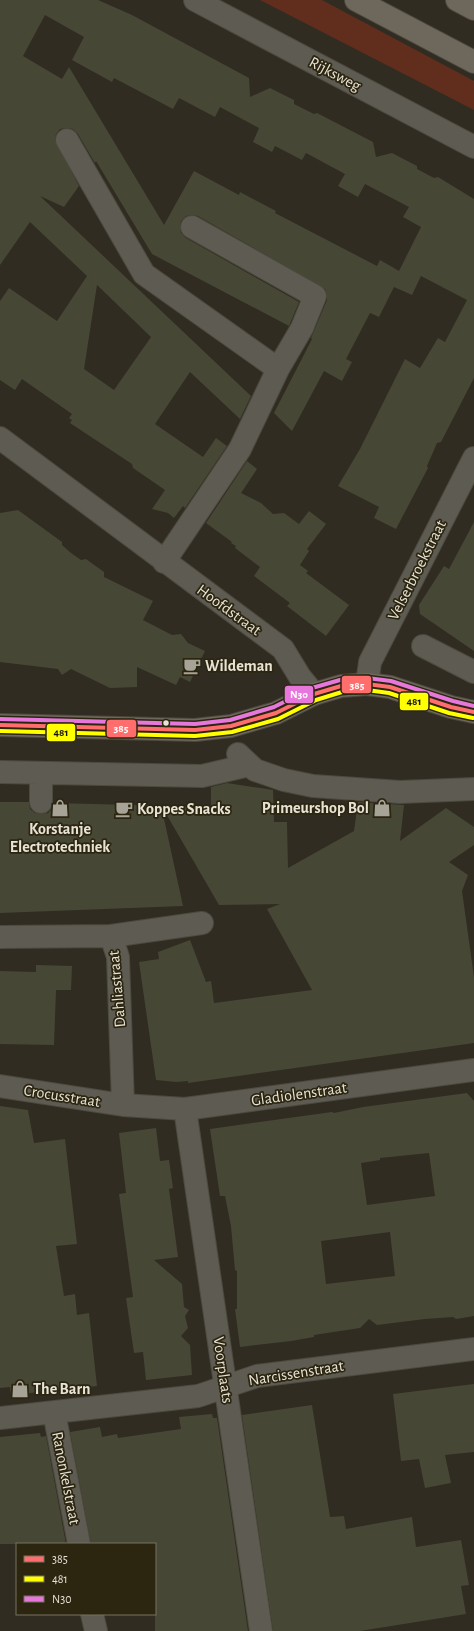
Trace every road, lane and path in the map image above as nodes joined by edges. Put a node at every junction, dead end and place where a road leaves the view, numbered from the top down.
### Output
1 (195, 0) edge
2 (356, 0) edge
3 (457, 0) edge
4 (474, 9) edge
5 (474, 62) edge
6 (67, 140) dead end
7 (474, 147) edge
8 (192, 227) dead end
9 (278, 369) junction
10 (0, 438) edge
11 (474, 458) edge
12 (164, 562) junction
13 (423, 646) dead end
14 (474, 672) edge
15 (367, 684) junction
16 (314, 694) junction
17 (474, 712) edge
18 (0, 725) edge
19 (0, 772) edge
20 (41, 773) junction
21 (474, 789) edge
22 (41, 802) dead end
23 (202, 923) dead end
24 (111, 936) junction
25 (0, 937) edge
26 (474, 1070) edge
27 (0, 1086) edge
28 (123, 1105) junction
29 (185, 1109) junction
30 (474, 1349) edge
31 (226, 1387) junction
32 (54, 1412) junction
33 (0, 1418) edge
34 (79, 1543) edge
35 (92, 1615) edge
36 (96, 1631) edge
37 (261, 1631) edge

1 - 7 street, Rijksweg
2 - 5 main road
3 - 4 main road
6 - 9 street
8 - 9 street
9 - 12 street
10 - 12 street, Hoofdstraat
11 - 15 street, Velserbroekstraat
12 - 16 street, Hoofdstraat
13 - 14 street
15 - 16 main road
15 - 17 main road
16 - 18 main road
19 - 20 street
20 - 21 street
20 - 22 street
23 - 24 street
24 - 25 street, Dahliastraat
24 - 28 street, Dahliastraat
26 - 29 street, Gladiolenstraat
27 - 28 street, Crocusstraat
28 - 29 street, Gladiolenstraat
29 - 31 street, Voorplaats
30 - 31 street, Narcissenstraat
31 - 32 street, Narcissenstraat
31 - 37 street, Voorplaats
32 - 33 street, Narcissenstraat
32 - 34 street, Ranonkelstraat
35 - 36 street

